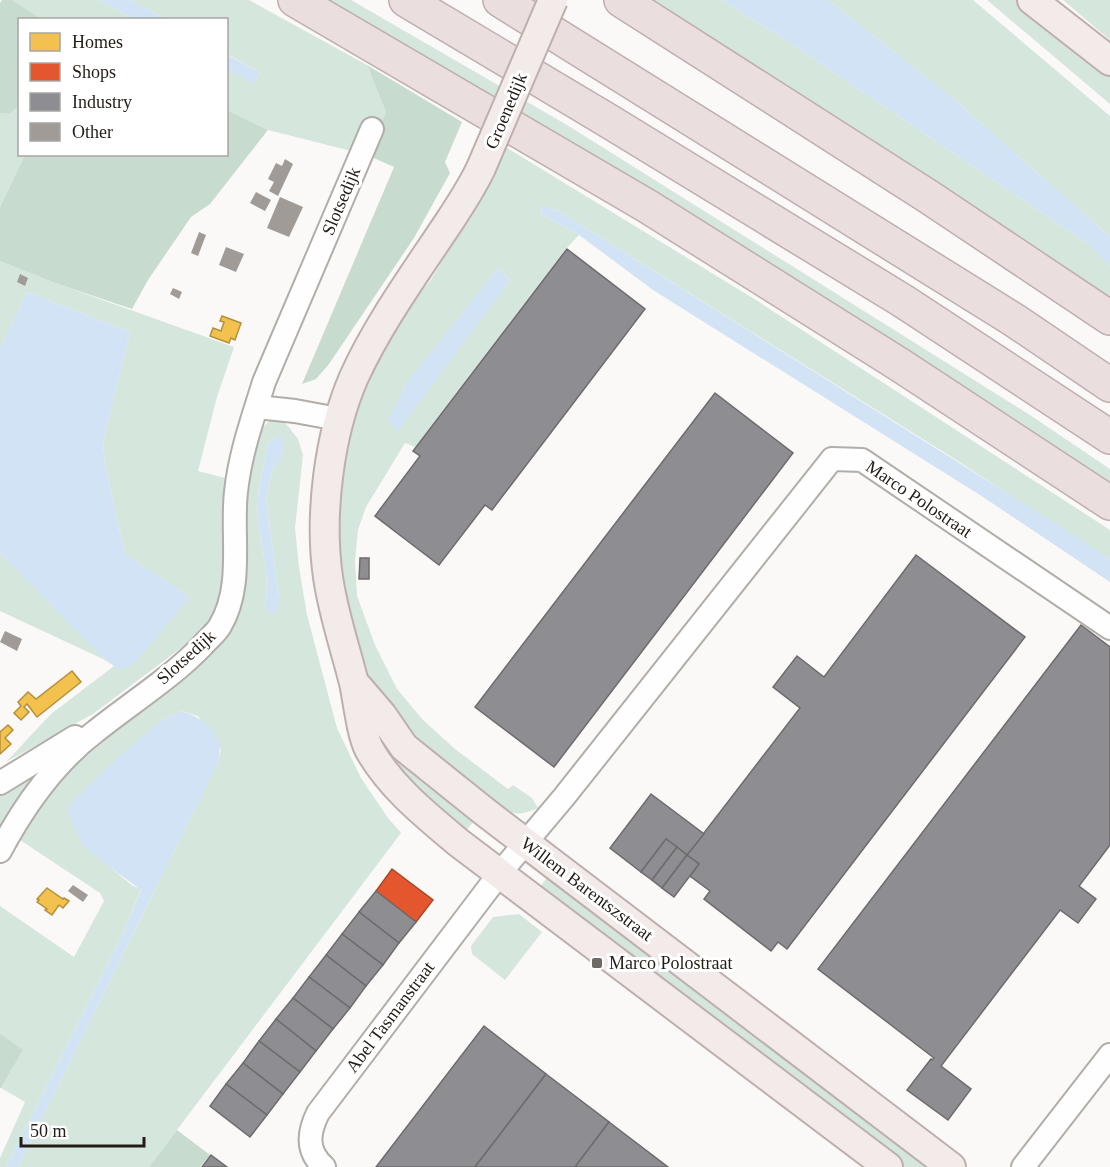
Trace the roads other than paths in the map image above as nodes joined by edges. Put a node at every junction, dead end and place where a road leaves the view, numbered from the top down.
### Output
1 (295, 0) edge
2 (406, 0) edge
3 (500, 0) edge
4 (534, 0) edge
5 (553, 0) edge
6 (621, 0) edge
7 (1032, 0) edge
8 (1052, 0) edge
9 (1110, 48) edge
10 (1110, 60) edge
11 (372, 129) dead end
12 (476, 166) junction
13 (1110, 318) edge
14 (1110, 385) edge
15 (256, 407) junction
16 (338, 419) junction
17 (1110, 437) edge
18 (1110, 503) edge
19 (1110, 628) edge
20 (353, 682) junction
21 (93, 733) junction
22 (0, 783) edge
23 (526, 842) junction
24 (0, 850) edge
25 (500, 873) junction
26 (1110, 1055) edge
27 (324, 1167) edge
28 (888, 1167) edge
29 (951, 1167) edge
30 (1023, 1167) edge

1 - 18 highway
2 - 17 highway
3 - 14 highway
4 - 12 main road, Groenedijk
5 - 12 main road, Groenedijk, bridge
6 - 13 highway
7 - 10 main road
8 - 9 main road
11 - 15 street, Slotsedijk
12 - 16 main road, Groenedijk
15 - 16 street
15 - 21 street, Slotsedijk
16 - 20 main road, Willem Barentszstraat
19 - 23 street, Marco Polostraat
20 - 23 main road, Willem Barentszstraat
20 - 25 main road, Willem Barentszstraat
21 - 22 street
21 - 24 street, Slotsedijk
23 - 25 street, Abel Tasmanstraat
23 - 29 main road, Willem Barentszstraat
25 - 27 street, Abel Tasmanstraat
25 - 28 main road, Willem Barentszstraat
26 - 30 street

